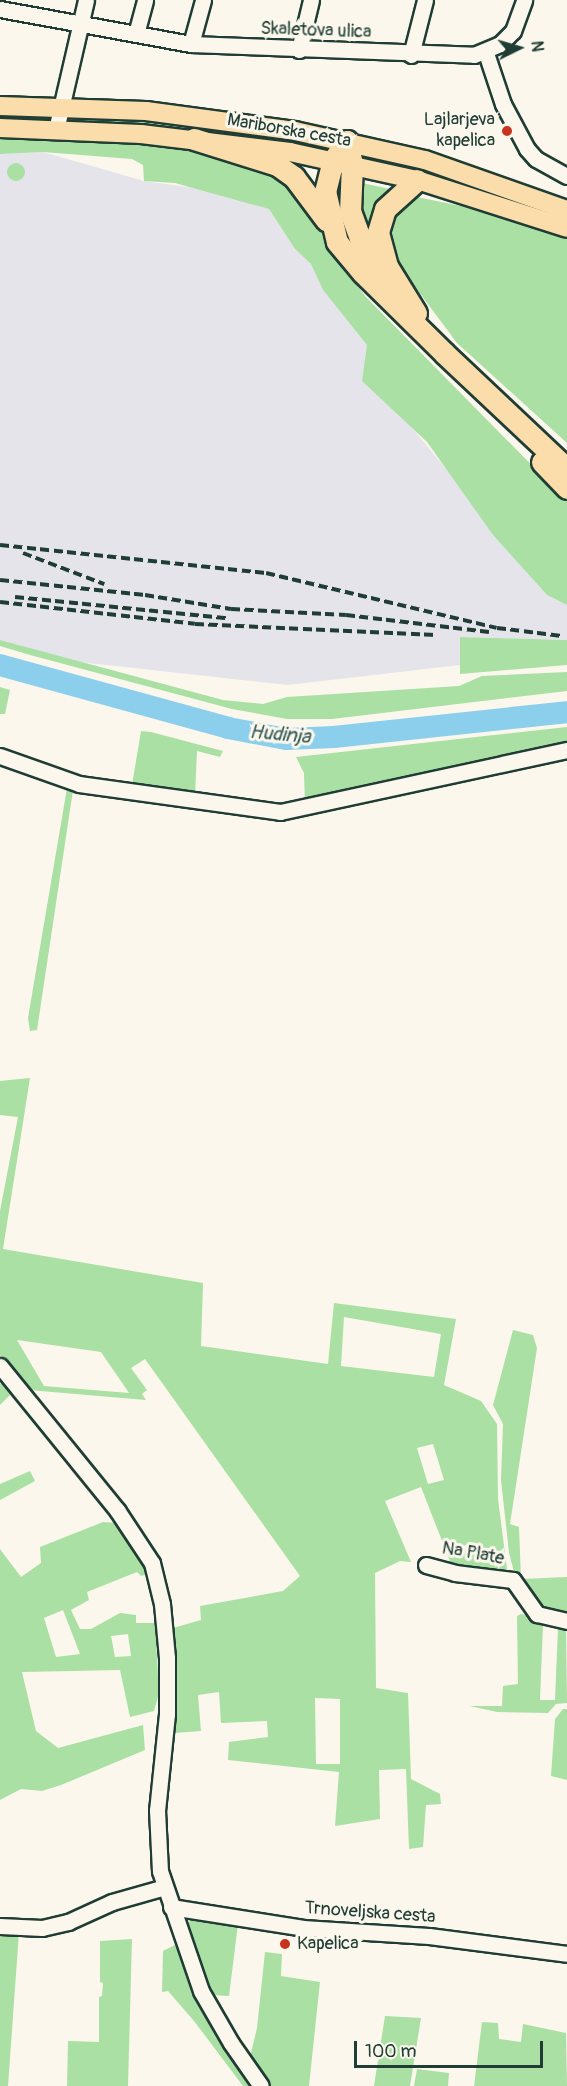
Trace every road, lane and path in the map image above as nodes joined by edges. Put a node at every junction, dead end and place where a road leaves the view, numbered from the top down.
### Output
1 (86, 0) edge
2 (145, 0) edge
3 (202, 0) edge
4 (311, 0) edge
5 (425, 0) edge
6 (524, 0) edge
7 (0, 9) edge
8 (78, 26) junction
9 (136, 34) junction
10 (191, 44) junction
11 (299, 50) junction
12 (486, 53) junction
13 (411, 55) junction
14 (0, 106) edge
15 (59, 107) junction
16 (0, 128) edge
17 (56, 130) junction
18 (194, 139) junction
19 (347, 141) junction
20 (343, 163) junction
21 (567, 176) edge
22 (417, 180) junction
23 (567, 210) edge
24 (331, 228) junction
25 (567, 228) edge
26 (380, 290) junction
27 (444, 354) junction
28 (526, 433) junction
29 (544, 450) junction
30 (567, 454) edge
31 (567, 469) edge
32 (567, 488) edge
33 (567, 750) edge
34 (0, 756) edge
35 (0, 1366) edge
36 (426, 1565) dead end
37 (567, 1621) edge
38 (165, 1887) junction
39 (171, 1907) junction
40 (0, 1926) edge
41 (567, 1954) edge
42 (261, 2086) edge

1 - 8 street
2 - 9 street
3 - 10 street
4 - 11 street
5 - 13 street
6 - 12 street
7 - 8 street, Skaletova ulica
8 - 9 street, Skaletova ulica
8 - 15 street
9 - 10 street, Skaletova ulica
10 - 11 street, Skaletova ulica
11 - 13 street, Skaletova ulica
12 - 13 street, Skaletova ulica
12 - 21 street
14 - 15 main road, Mariborska cesta
15 - 17 street
15 - 19 main road, Mariborska cesta
16 - 17 main road, Mariborska cesta
17 - 18 main road, Mariborska cesta
18 - 20 main road, Mariborska cesta
18 - 24 highway
19 - 20 highway
19 - 23 main road, Mariborska cesta
20 - 22 main road, Mariborska cesta
20 - 24 highway
20 - 26 highway
22 - 25 main road, Mariborska cesta
22 - 27 highway
24 - 26 highway
26 - 27 highway
27 - 28 highway
28 - 29 highway
28 - 32 highway
29 - 30 highway
29 - 31 highway
33 - 34 street
35 - 38 street
36 - 37 street, Na Plate
38 - 39 street
38 - 40 street
39 - 41 street, Trnoveljska cesta
39 - 42 street

